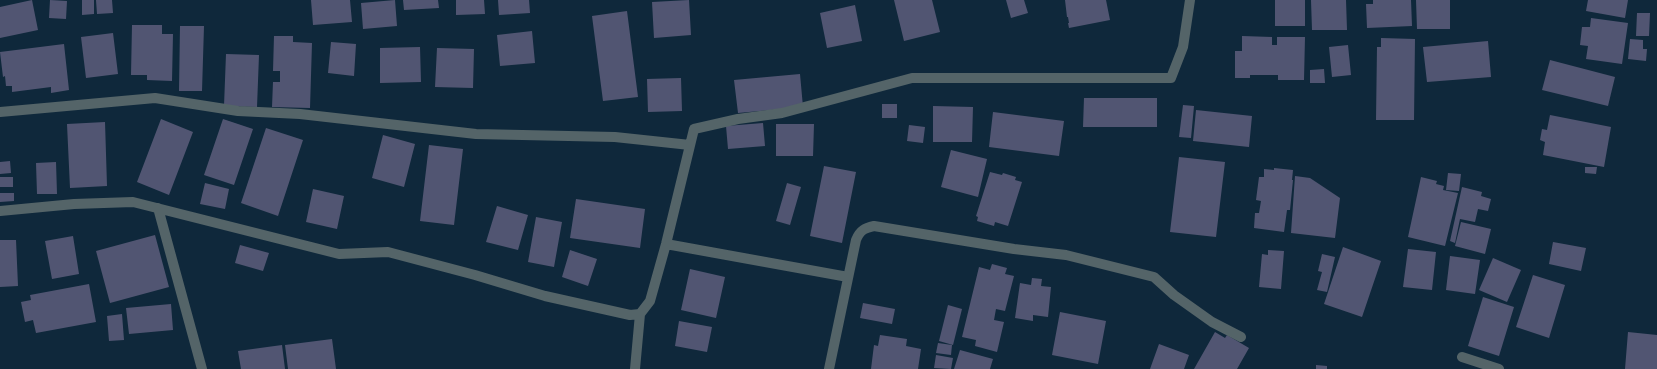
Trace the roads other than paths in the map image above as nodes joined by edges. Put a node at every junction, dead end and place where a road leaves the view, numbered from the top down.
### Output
1 (1190, 0) edge
2 (0, 112) edge
3 (690, 145) junction
4 (158, 208) junction
5 (0, 211) edge
6 (666, 244) junction
7 (848, 277) junction
8 (640, 314) junction
9 (1241, 338) dead end
10 (1462, 357) dead end
11 (202, 369) edge
12 (635, 369) edge
13 (829, 369) edge
14 (1499, 369) edge

1 - 3 street
2 - 3 street
3 - 6 street
4 - 5 street
4 - 8 street
4 - 11 street
6 - 7 street
6 - 8 street
7 - 9 street
7 - 13 street
8 - 12 street
10 - 14 street

